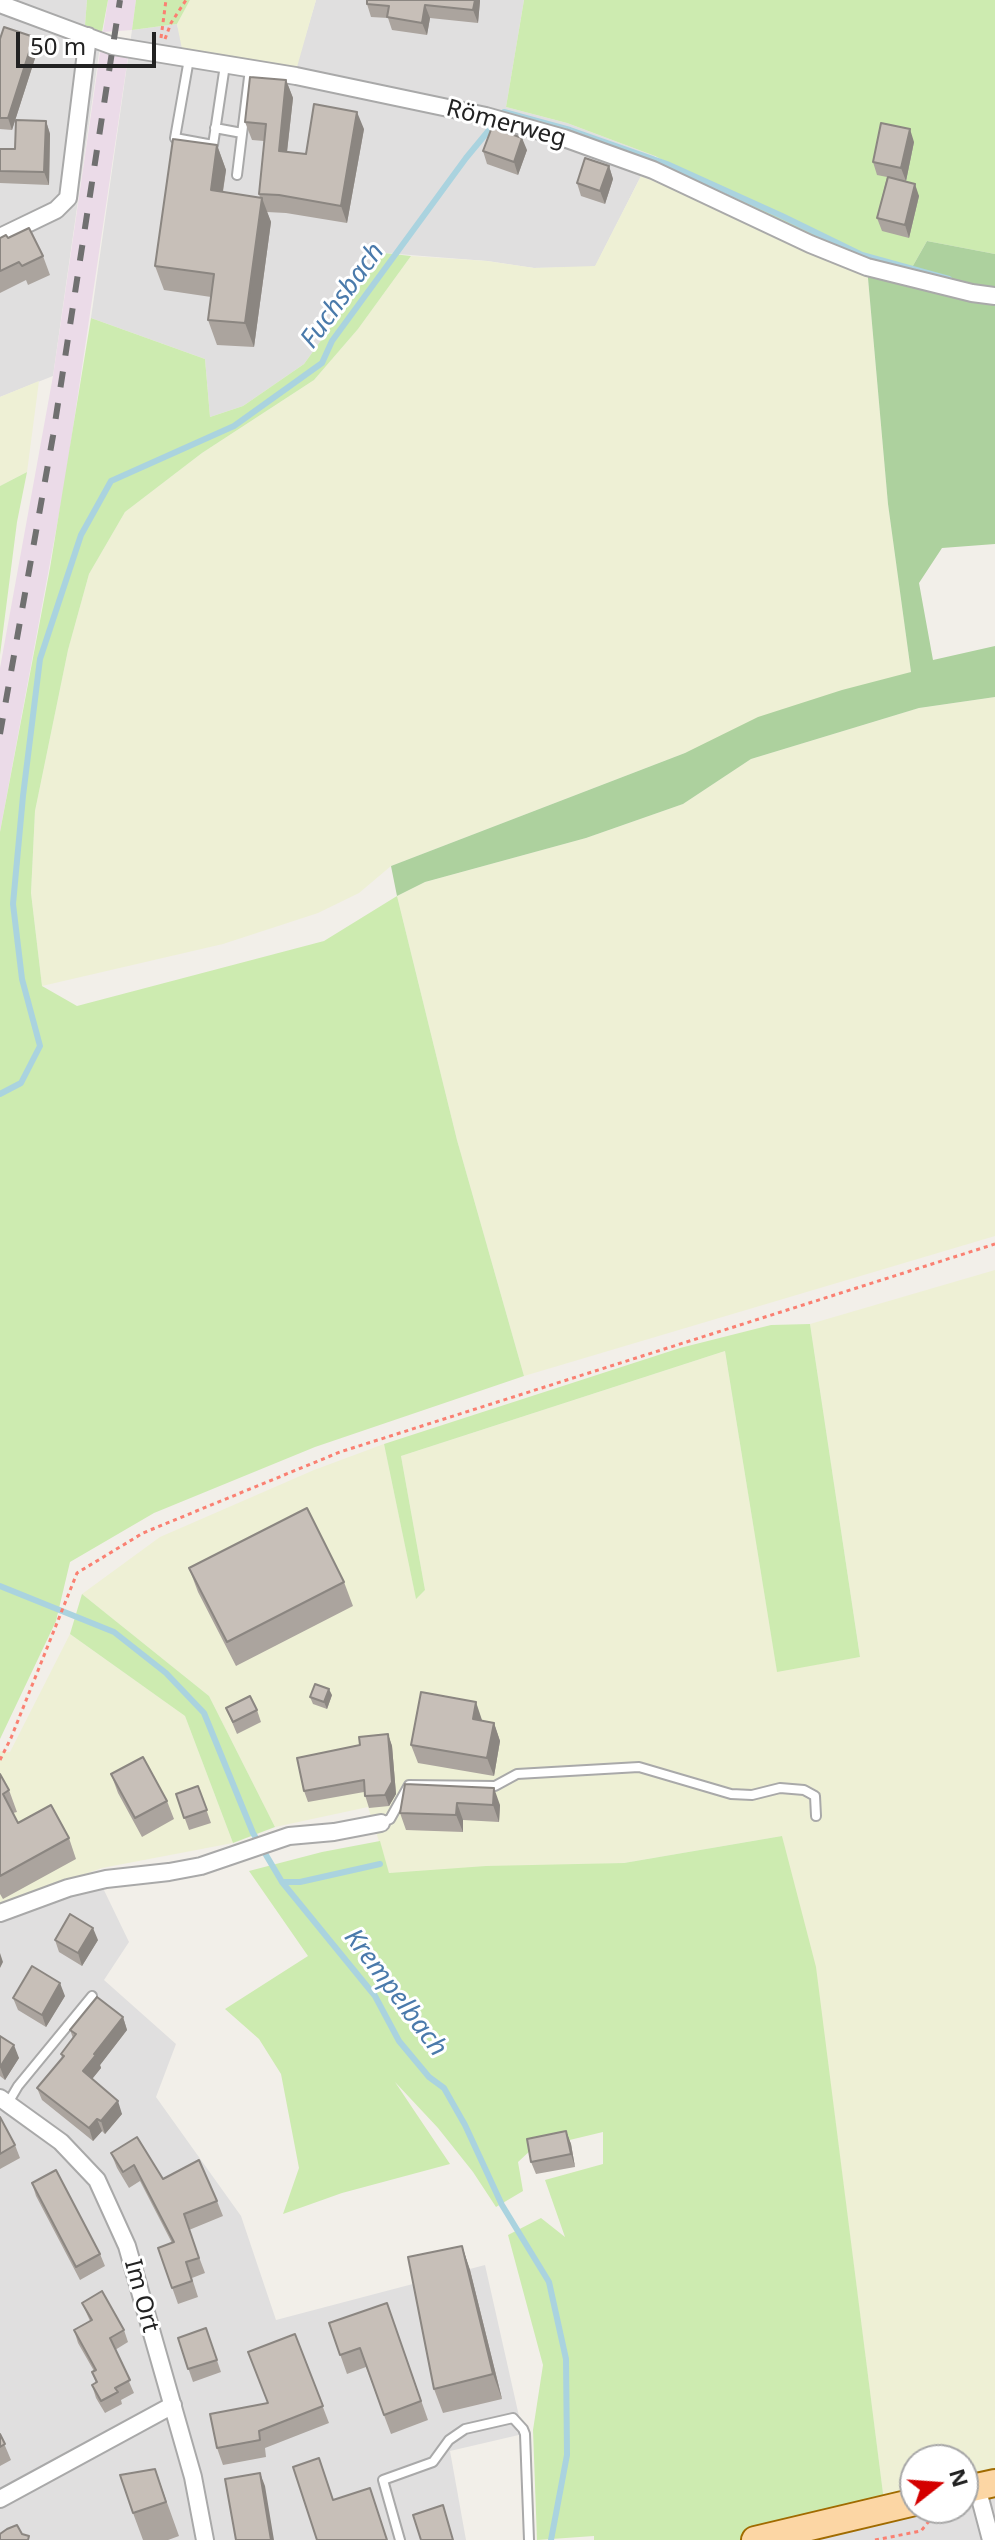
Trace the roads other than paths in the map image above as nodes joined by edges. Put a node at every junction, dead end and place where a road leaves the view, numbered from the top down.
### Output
1 (0, 4) edge
2 (88, 36) junction
3 (189, 59) junction
4 (225, 65) junction
5 (250, 69) junction
6 (215, 128) junction
7 (242, 133) junction
8 (237, 175) dead end
9 (0, 237) edge
10 (995, 296) edge
11 (816, 1816) dead end
12 (381, 1823) joint
13 (0, 1913) edge
14 (92, 1996) dead end
15 (4, 2100) edge
16 (173, 2405) junction
17 (979, 2492) edge
18 (0, 2499) edge
19 (899, 2506) edge
20 (205, 2540) edge
21 (400, 2540) edge
22 (529, 2540) edge
23 (755, 2540) edge
24 (991, 2540) edge

1 - 2 street, Römerweg
2 - 3 street, Römerweg
2 - 9 street
3 - 4 street, Römerweg
3 - 6 lane
4 - 5 street, Römerweg
4 - 6 lane
5 - 7 lane
5 - 10 street, Römerweg
6 - 7 lane
7 - 8 lane
11 - 12 lane
12 - 13 street
14 - 15 lane
15 - 16 street, Im Ort
16 - 18 street
16 - 20 street, Im Ort
17 - 24 street
19 - 23 main road
21 - 22 lane

